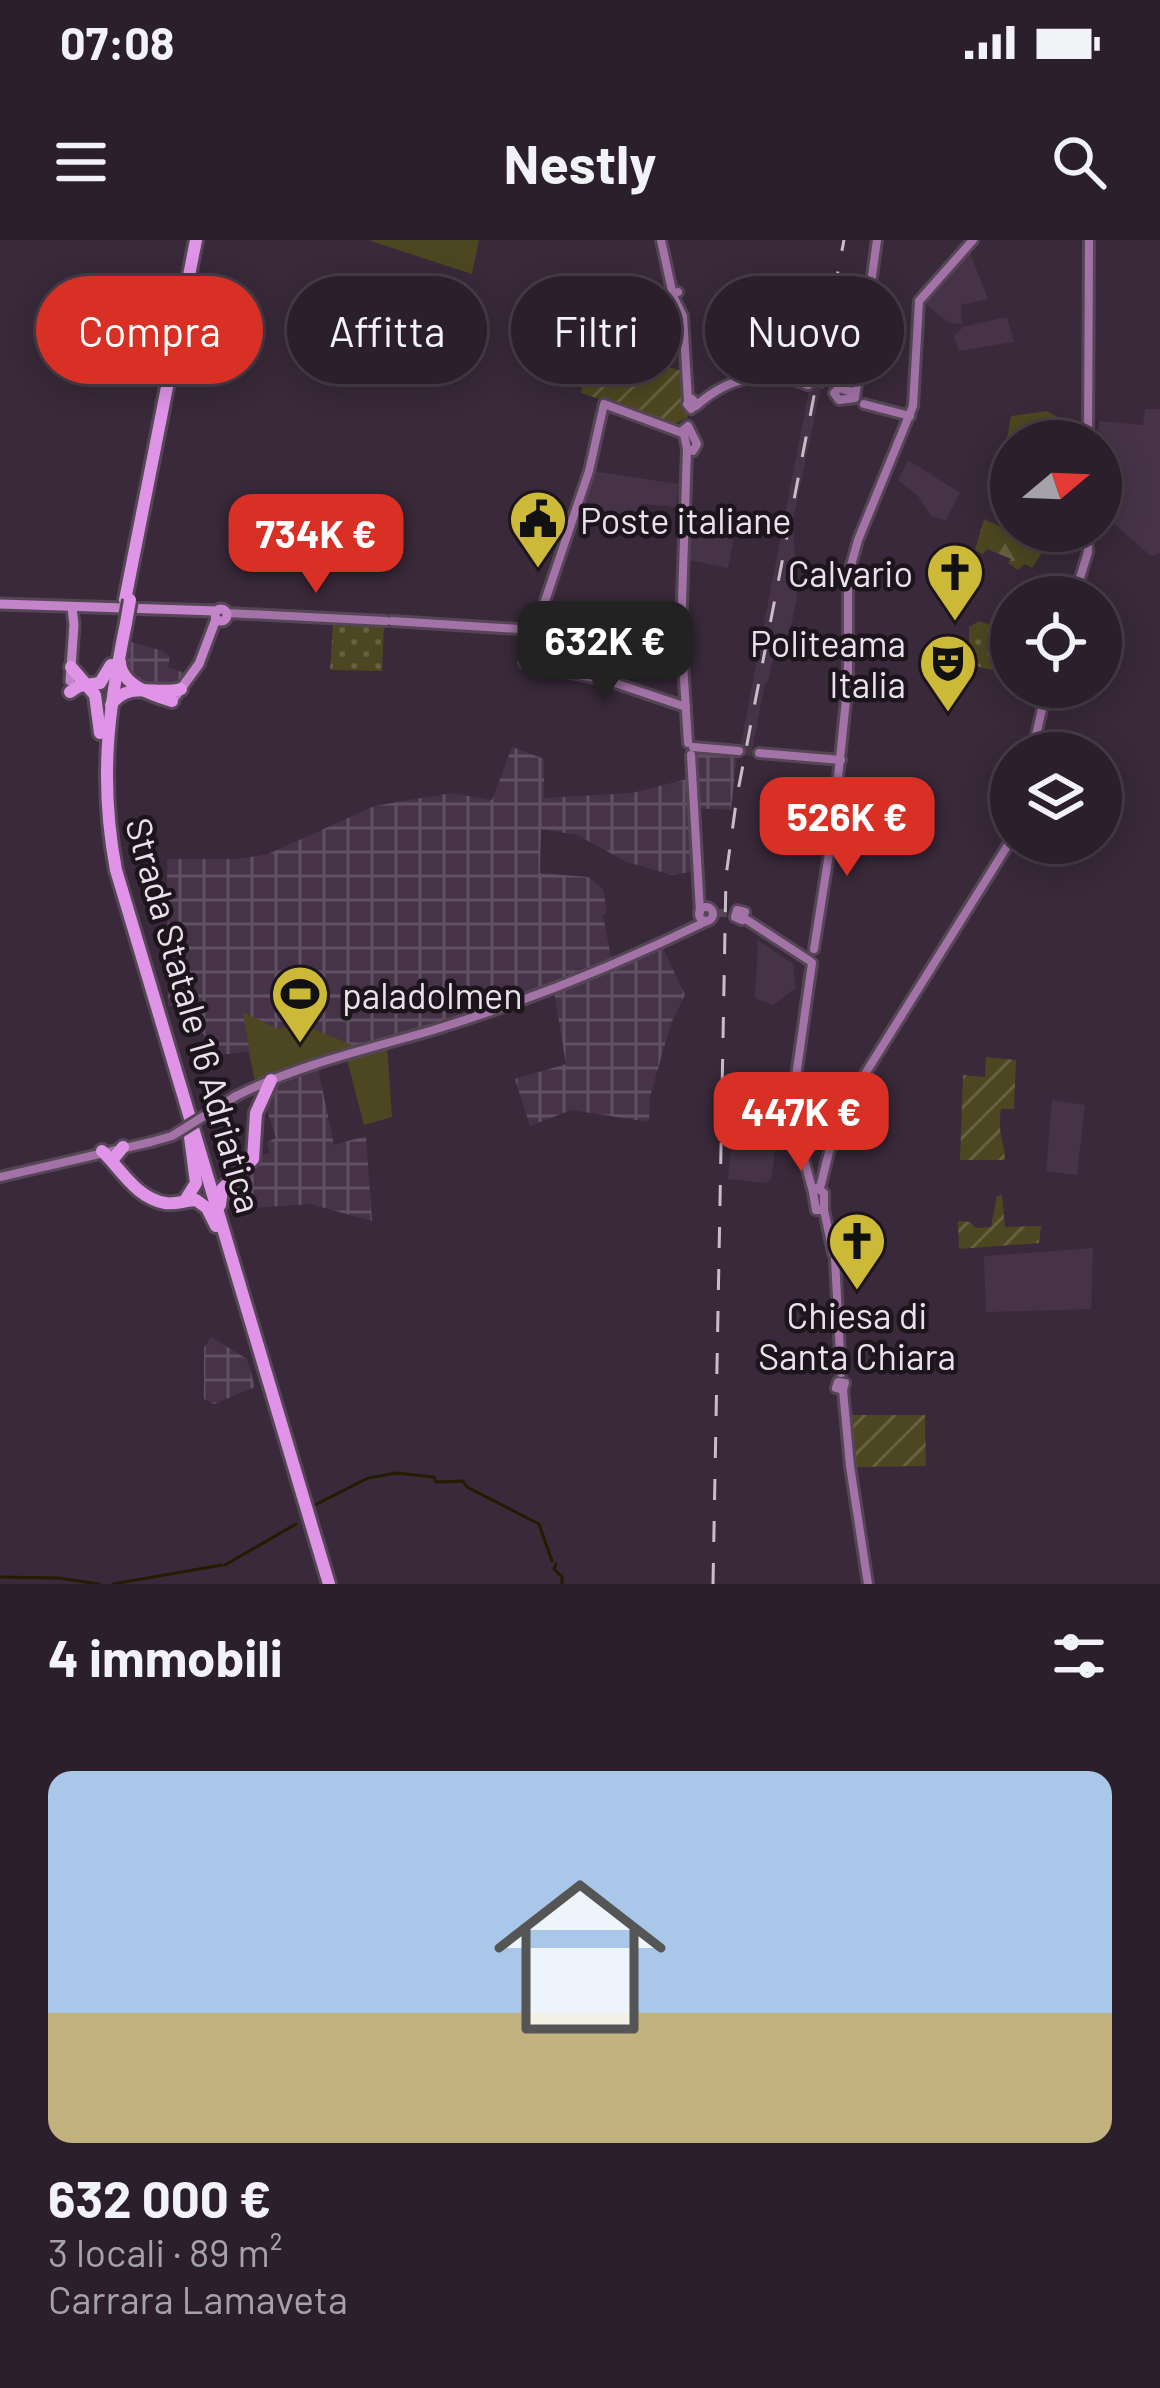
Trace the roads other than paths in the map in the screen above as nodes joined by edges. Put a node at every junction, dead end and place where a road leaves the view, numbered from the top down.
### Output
1 (198, 240) edge
2 (661, 240) edge
3 (877, 240) edge
4 (974, 240) edge
5 (1089, 240) edge
6 (733, 384) edge
7 (823, 387) tunnel mouth
8 (850, 394) junction
9 (693, 402) junction
10 (912, 411) junction
11 (1088, 420) edge
12 (686, 429) junction
13 (0, 604) edge
14 (76, 608) junction
15 (215, 619) junction
16 (534, 629) junction
17 (118, 648) junction
18 (76, 682) junction
19 (181, 689) joint
20 (161, 699) junction
21 (686, 707) junction
22 (109, 712) junction
23 (101, 746) junction
24 (691, 748) junction
25 (739, 752) dead end
26 (759, 753) dead end
27 (841, 760) junction
28 (996, 864) edge
29 (740, 915) tunnel mouth
30 (814, 957) junction
31 (271, 1080) junction
32 (253, 1088) junction
33 (236, 1096) junction
34 (256, 1107) junction
35 (190, 1137) junction
36 (201, 1154) junction
37 (113, 1156) junction
38 (0, 1177) edge
39 (232, 1178) junction
40 (819, 1184) junction
41 (186, 1199) junction
42 (219, 1233) junction
43 (229, 1247) junction
44 (326, 1584) edge
45 (868, 1584) edge

1 - 17 highway, Strada Statale 16 Adriatica, bridge
2 - 9 street
3 - 8 street
4 - 10 street
5 - 11 street
6 - 9 street
7 - 8 street
8 - 10 street
9 - 12 street
10 - 27 street
12 - 16 street
12 - 21 street
13 - 14 main road
14 - 15 main road
14 - 18 main road
15 - 16 street
15 - 19 main road
16 - 21 street
17 - 18 highway
17 - 20 highway
17 - 22 highway, Strada Statale 16 Adriatica
17 - 23 highway, Strada Statale 16 Adriatica
18 - 23 highway
19 - 20 highway
20 - 22 highway
21 - 24 street
22 - 36 highway, Strada Statale 16 Adriatica
23 - 35 highway, Strada Statale 16 Adriatica
24 - 25 street
24 - 31 street
26 - 27 street
27 - 30 street
28 - 40 street
29 - 30 street
30 - 40 street
31 - 32 street
31 - 34 highway
32 - 33 street
32 - 34 highway
33 - 34 highway
33 - 37 street, bridge
34 - 39 highway
35 - 41 highway
35 - 42 highway, Strada Statale 16 Adriatica
36 - 39 highway
36 - 43 highway, Strada Statale 16 Adriatica
37 - 38 street
37 - 41 highway
39 - 43 highway
40 - 45 street
41 - 42 highway
42 - 44 highway, Strada Statale 16 Adriatica
43 - 44 highway, Strada Statale 16 Adriatica

